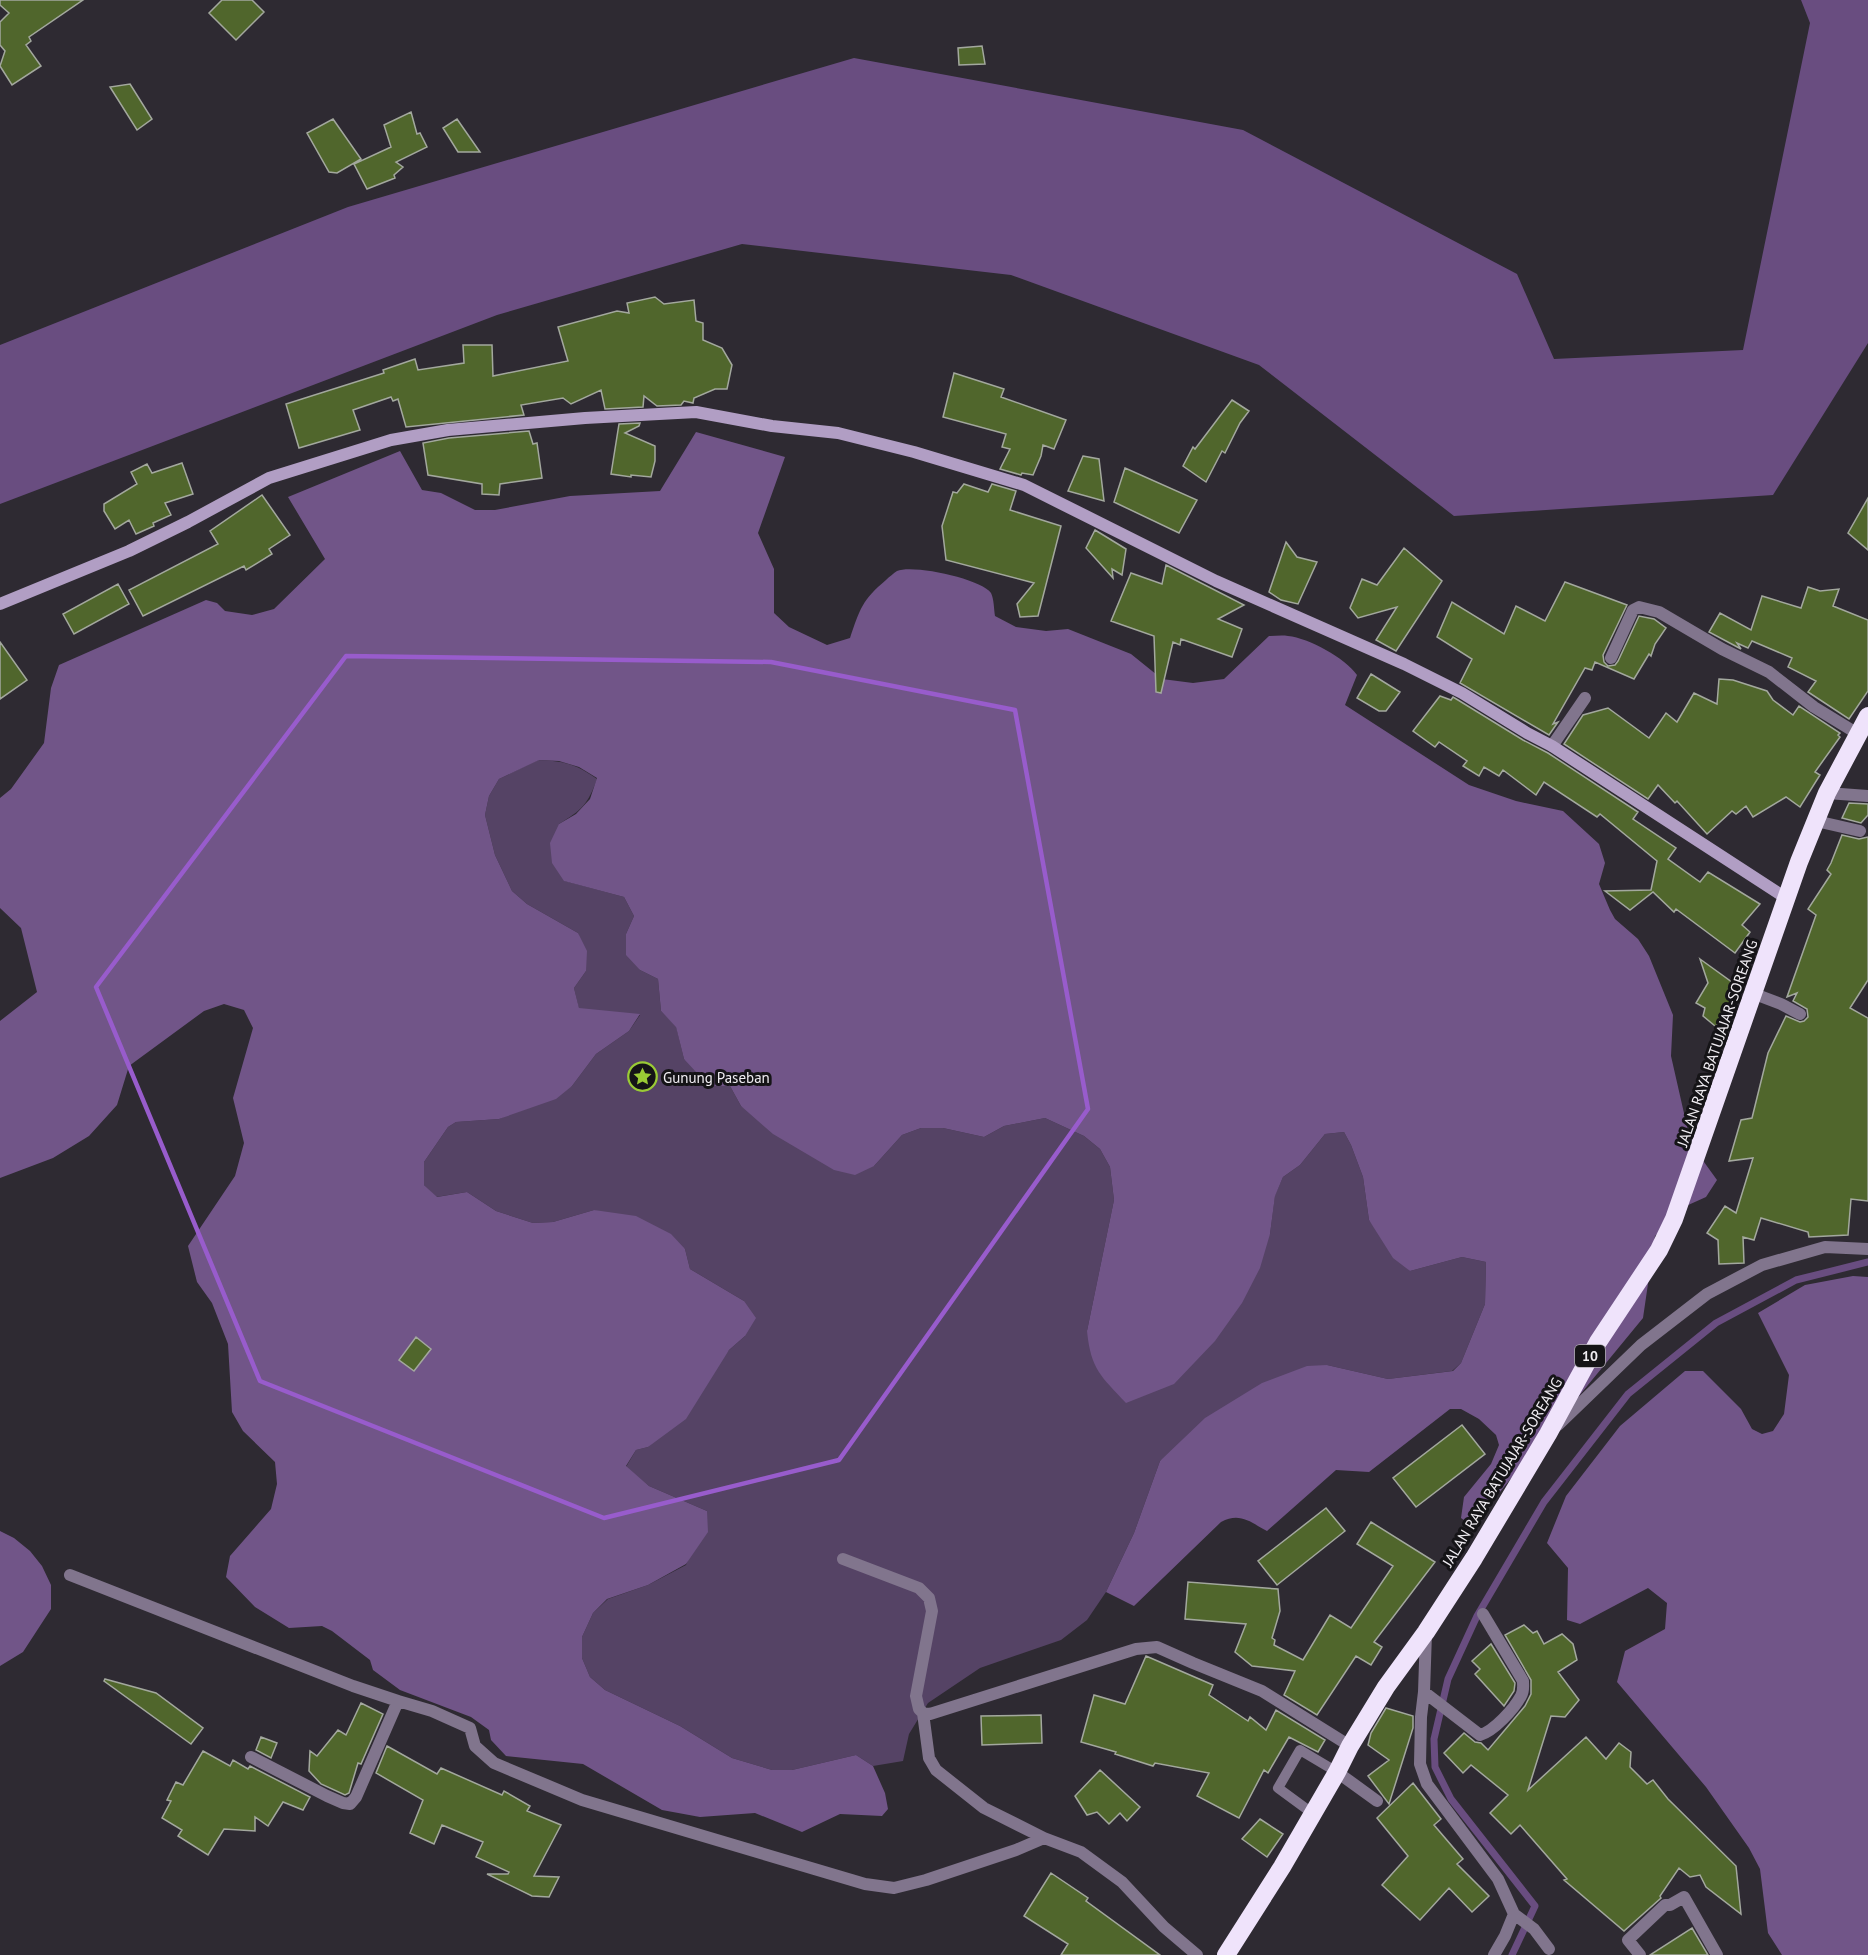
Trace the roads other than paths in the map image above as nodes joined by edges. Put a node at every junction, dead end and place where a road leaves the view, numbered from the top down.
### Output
1 (0, 604) edge
2 (1611, 658) dead end
3 (1585, 698) dead end
4 (1868, 716) edge
5 (1858, 734) junction
6 (1552, 746) junction
7 (1827, 794) junction
8 (1868, 796) edge
9 (1816, 821) junction
10 (1860, 831) dead end
11 (1786, 898) junction
12 (1752, 993) junction
13 (1800, 1014) dead end
14 (1868, 1249) edge
15 (1548, 1434) junction
16 (843, 1559) dead end
17 (70, 1575) dead end
18 (1483, 1614) dead end
19 (1426, 1632) junction
20 (1429, 1695) junction
21 (398, 1701) junction
22 (923, 1713) junction
23 (1350, 1746) junction
24 (251, 1756) dead end
25 (1337, 1772) junction
26 (1377, 1801) dead end
27 (1312, 1813) junction
28 (1044, 1838) junction
29 (1519, 1917) junction
30 (1549, 1949) dead end
31 (1197, 1955) edge
32 (1226, 1955) edge
33 (1494, 1955) edge
34 (1640, 1955) edge
35 (1717, 1955) edge

1 - 6 street
2 - 5 street
3 - 6 street
4 - 5 highway, JALAN RAYA BATUJAJAR-SOREANG / 10
5 - 7 highway, JALAN RAYA BATUJAJAR-SOREANG / 10
6 - 11 street
7 - 8 street
7 - 9 highway, JALAN RAYA BATUJAJAR-SOREANG / 10
9 - 10 street
9 - 11 highway, JALAN RAYA BATUJAJAR-SOREANG / 10
11 - 12 highway, JALAN RAYA BATUJAJAR-SOREANG / 10
12 - 13 street
12 - 15 highway, JALAN RAYA BATUJAJAR-SOREANG / 10
14 - 15 street
15 - 19 highway, JALAN RAYA BATUJAJAR-SOREANG / 10
16 - 22 street
17 - 21 street
18 - 20 street
19 - 20 street
19 - 23 highway, JALAN RAYA BATUJAJAR-SOREANG / 10
20 - 29 street
21 - 24 street
21 - 28 street
22 - 23 street
22 - 28 street
23 - 25 highway, JALAN RAYA BATUJAJAR-SOREANG / 10
25 - 26 street
25 - 27 highway, JALAN RAYA BATUJAJAR-SOREANG / 10
25 - 27 lane
27 - 32 highway, JALAN RAYA BATUJAJAR-SOREANG / 10
28 - 31 street
29 - 30 street
29 - 33 street
34 - 35 street

